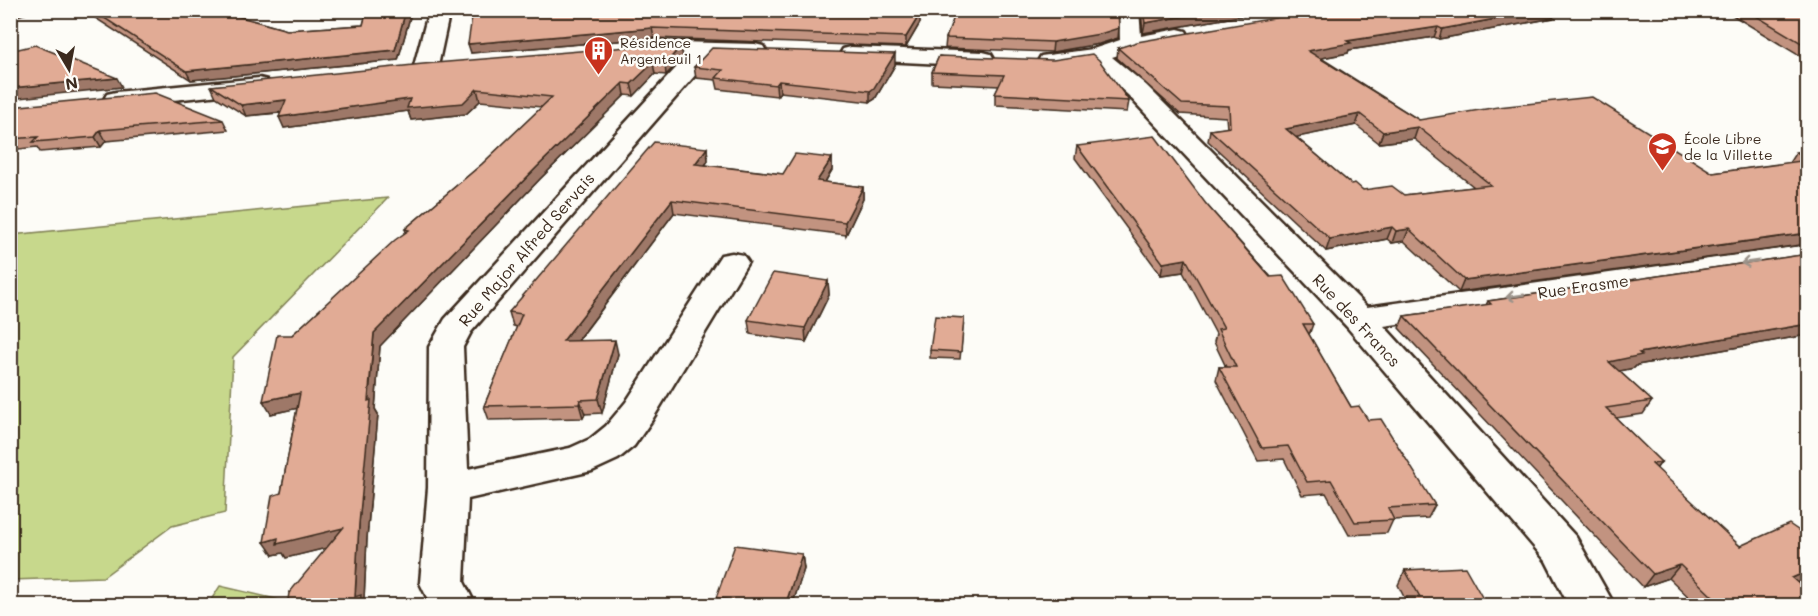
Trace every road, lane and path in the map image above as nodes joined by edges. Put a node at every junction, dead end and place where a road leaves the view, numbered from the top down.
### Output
1 (440, 10) edge
2 (1129, 10) edge
3 (1204, 32) edge
4 (1131, 44) junction
5 (621, 49) edge
6 (705, 50) junction
7 (777, 52) edge
8 (825, 54) edge
9 (1096, 56) junction
10 (1004, 60) edge
11 (1028, 60) edge
12 (449, 64) edge
13 (278, 82) edge
14 (93, 102) edge
15 (1808, 254) edge
16 (732, 262) dead end
17 (1359, 319) junction
18 (448, 488) junction
19 (454, 606) edge
20 (1593, 606) edge

1 - 12 street
2 - 4 street
3 - 4 street
4 - 9 street
5 - 6 street
6 - 7 street
6 - 18 street, Rue Major Alfred Servais
8 - 10 street
9 - 11 street
9 - 17 street, Rue des Francs
13 - 14 street
15 -> 17 street, Rue Erasme
16 - 18 street
17 - 20 street, Rue des Francs
18 - 19 street, Rue Major Alfred Servais

